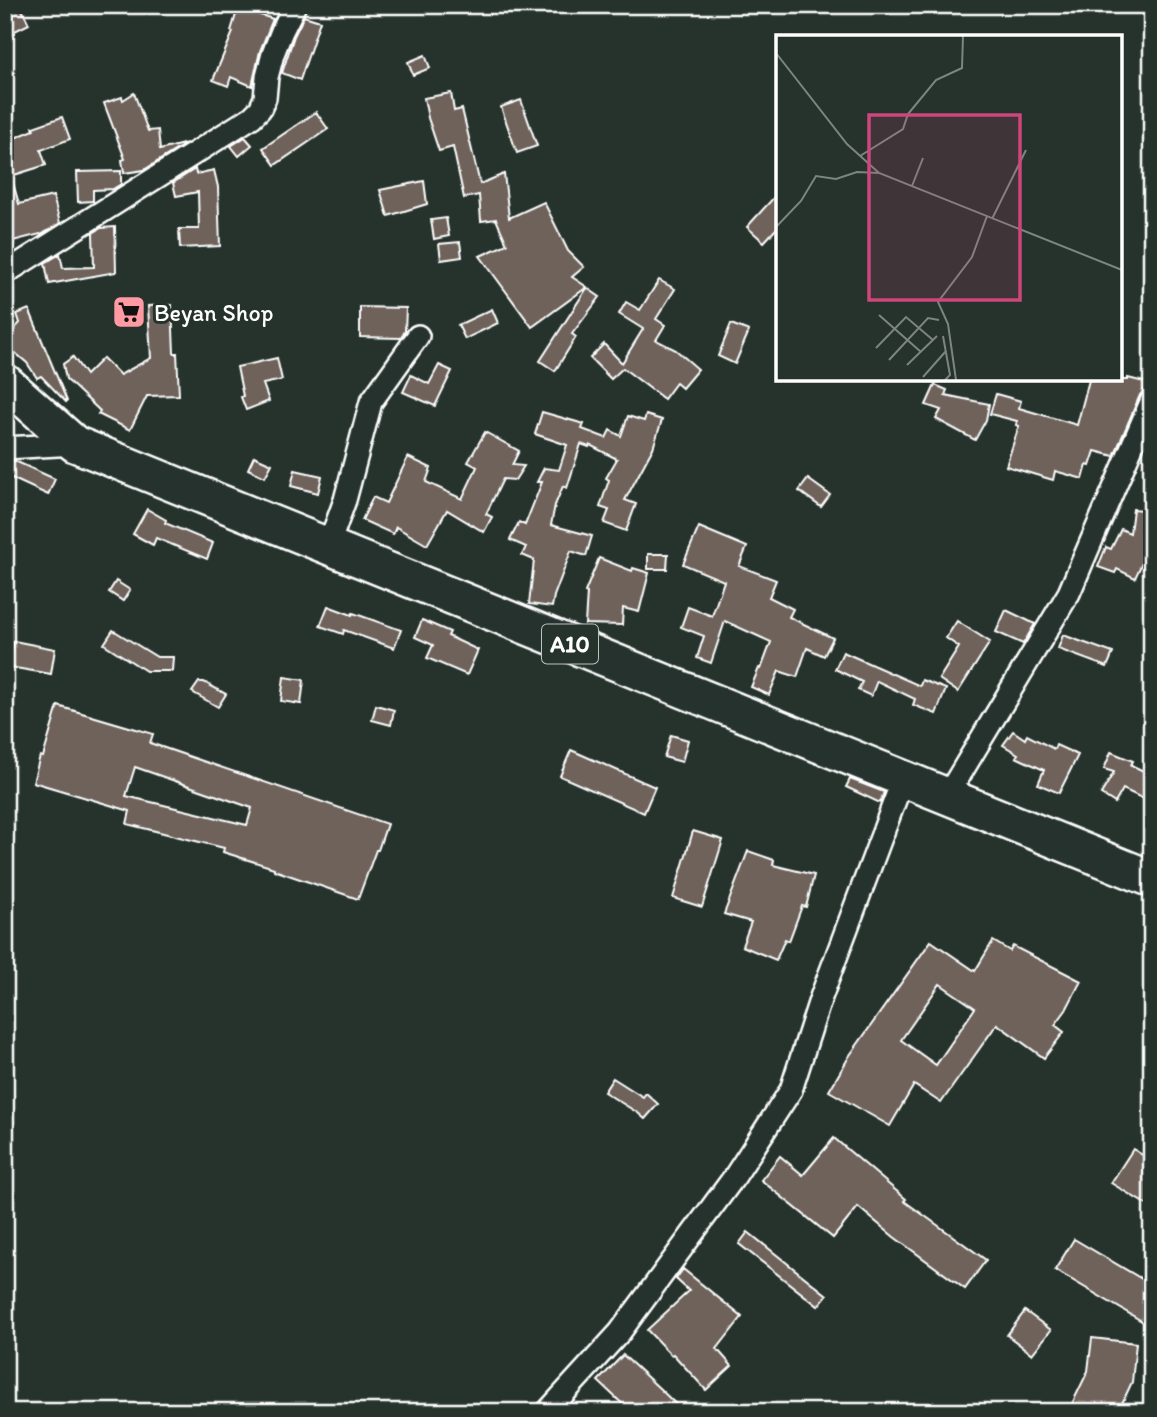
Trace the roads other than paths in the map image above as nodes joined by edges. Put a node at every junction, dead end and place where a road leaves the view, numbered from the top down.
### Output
1 (295, 5) edge
2 (5, 273) edge
3 (418, 336) dead end
4 (5, 382) edge
5 (1152, 400) edge
6 (75, 444) junction
7 (5, 448) edge
8 (328, 547) junction
9 (903, 779) junction
10 (947, 796) junction
11 (1152, 879) edge
12 (547, 1412) edge

1 - 2 street
3 - 8 street
4 - 6 highway, A10
5 - 10 street
6 - 7 street
6 - 8 highway, A10
8 - 9 highway, A10
9 - 10 highway, A10
9 - 12 street
10 - 11 highway, A10

